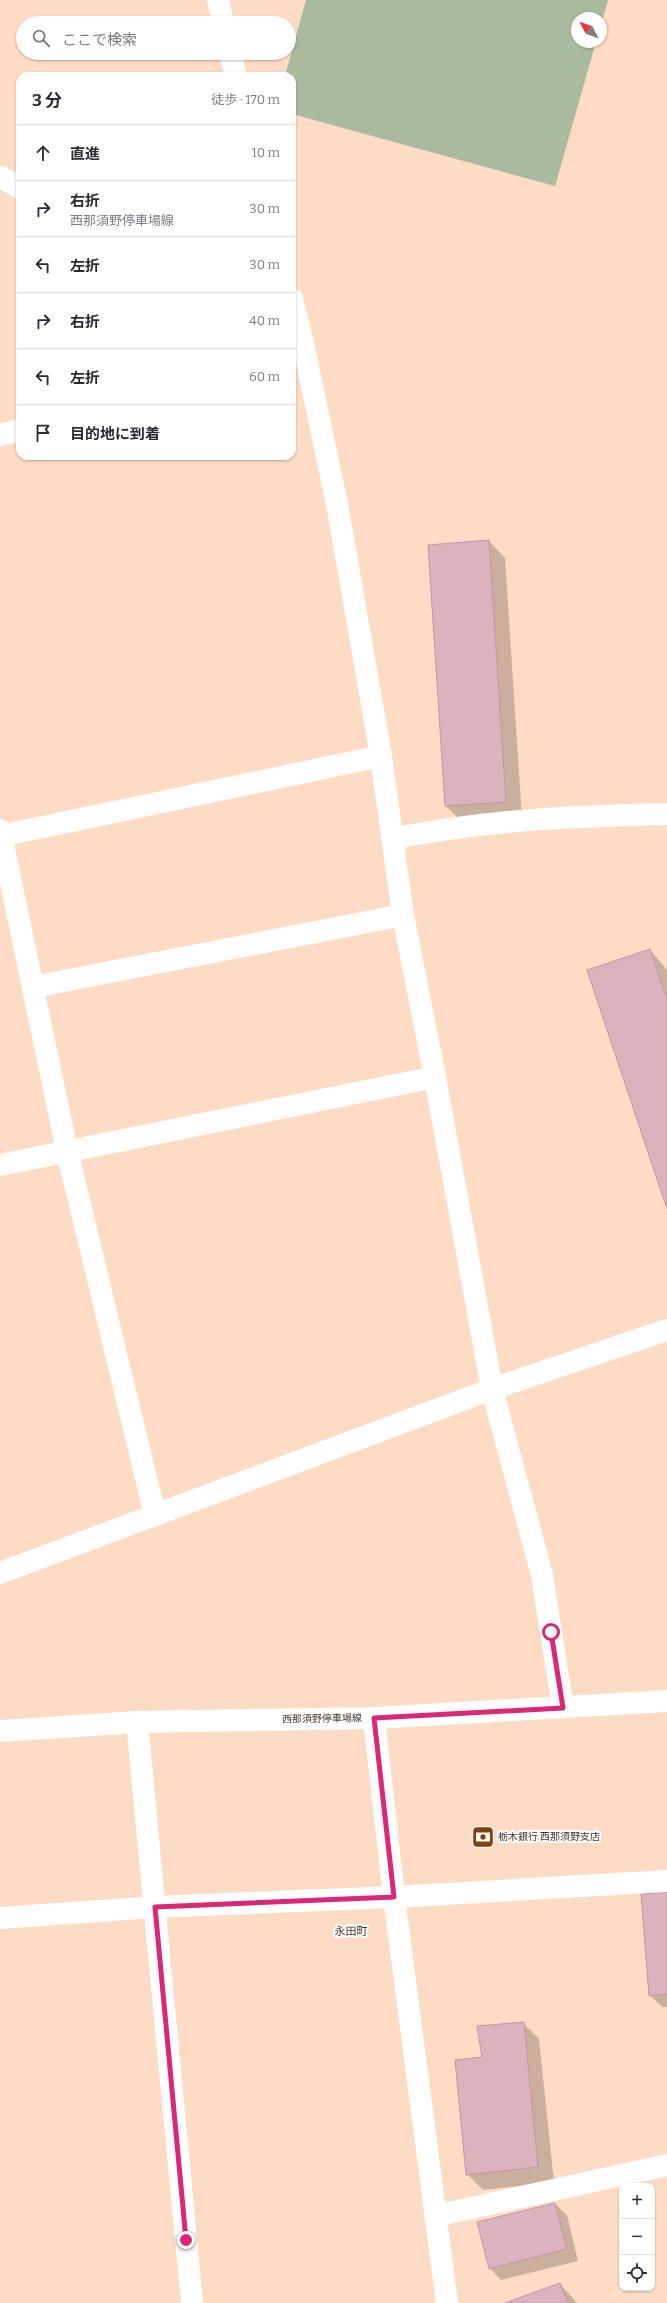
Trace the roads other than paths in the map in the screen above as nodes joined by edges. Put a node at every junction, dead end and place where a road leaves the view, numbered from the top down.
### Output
1 (218, 0) edge
2 (221, 16) edge
3 (232, 60) edge
4 (235, 72) edge
5 (0, 177) edge
6 (16, 186) edge
7 (296, 343) edge
8 (16, 431) edge
9 (0, 435) edge
10 (381, 756) junction
11 (667, 814) edge
12 (0, 834) edge
13 (392, 839) junction
14 (403, 915) junction
15 (33, 987) junction
16 (435, 1077) junction
17 (67, 1151) junction
18 (0, 1165) edge
19 (667, 1330) edge
20 (492, 1389) junction
21 (155, 1515) junction
22 (0, 1573) edge
23 (667, 1701) edge
24 (563, 1708) junction
25 (374, 1718) junction
26 (137, 1722) junction
27 (0, 1731) edge
28 (667, 1881) edge
29 (394, 1897) junction
30 (155, 1907) junction
31 (0, 1918) edge
32 (667, 2165) edge
33 (435, 2216) junction
34 (192, 2303) edge
35 (447, 2303) edge

1 - 2 street
3 - 4 street
5 - 6 street
7 - 10 street
8 - 9 street
10 - 12 street
10 - 13 street
11 - 13 street
12 - 15 street
13 - 14 street
14 - 15 street
14 - 16 street
15 - 17 street
16 - 17 street
16 - 20 street
17 - 18 street
17 - 21 street
19 - 20 street
20 - 21 street
20 - 24 street
21 - 22 street
23 - 24 street, 西那須野停車場線
24 - 25 street, 西那須野停車場線
25 - 26 street, 西那須野停車場線
25 - 29 street
26 - 27 street, 西那須野停車場線
26 - 30 street
28 - 29 street
29 - 30 street
29 - 33 street
30 - 31 street
30 - 34 street
32 - 33 street
33 - 35 street

